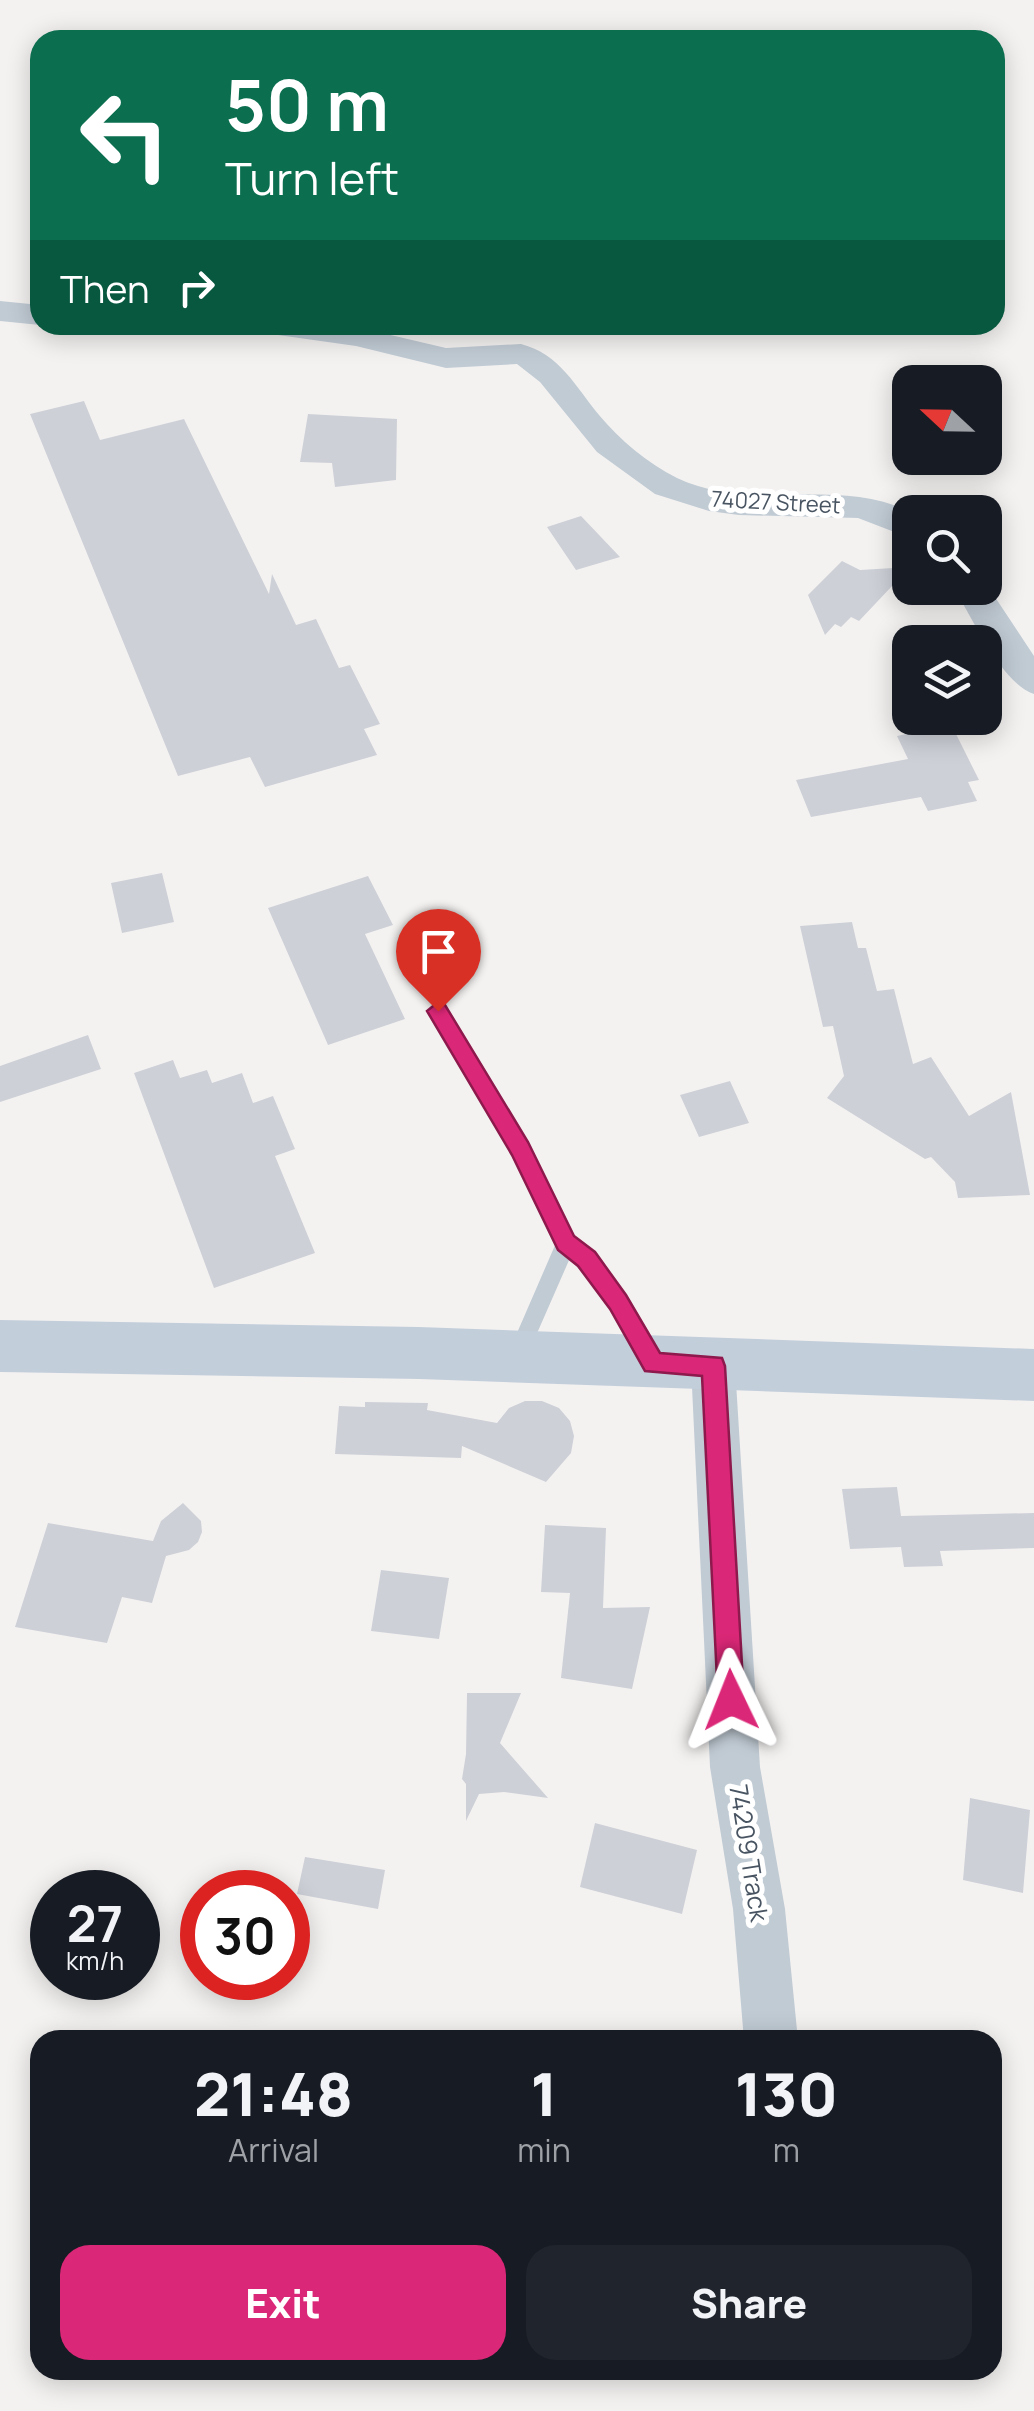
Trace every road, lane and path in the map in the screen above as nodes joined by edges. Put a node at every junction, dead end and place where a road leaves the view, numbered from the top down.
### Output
1 (0, 310) edge
2 (30, 313) edge
3 (349, 335) edge
4 (892, 516) edge
5 (981, 605) edge
6 (1034, 681) edge
7 (438, 1011) dead end
8 (566, 1243) junction
9 (0, 1346) edge
10 (517, 1358) junction
11 (653, 1364) junction
12 (714, 1366) junction
13 (1034, 1374) edge
14 (770, 2030) edge

1 - 2 street
3 - 4 street, 74027 Street
5 - 6 street
7 - 8 lane
8 - 10 lane
8 - 11 lane
9 - 10 street
10 - 11 street
11 - 12 street
12 - 13 street
12 - 14 street, 74209 Track

